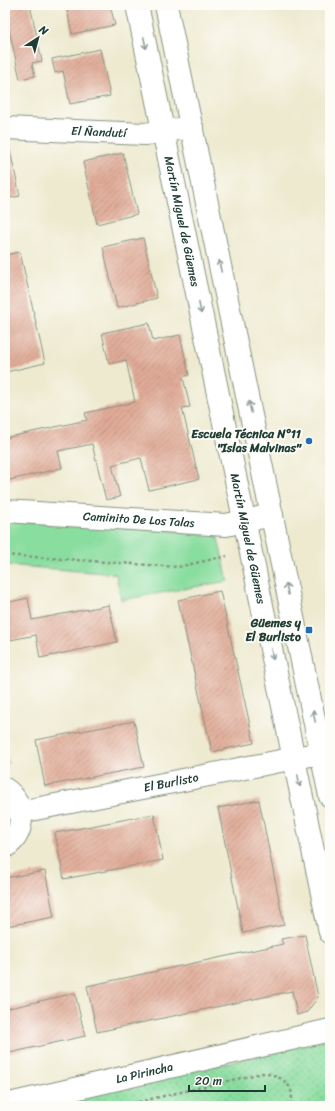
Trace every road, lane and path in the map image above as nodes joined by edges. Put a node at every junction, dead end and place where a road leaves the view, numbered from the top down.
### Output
1 (137, 5) edge
2 (166, 5) edge
3 (192, 127) junction
4 (5, 128) edge
5 (164, 131) junction
6 (5, 511) edge
7 (272, 515) junction
8 (245, 521) junction
9 (5, 555) edge
10 (232, 555) dead end
11 (321, 753) junction
12 (294, 758) junction
13 (5, 789) edge
14 (330, 796) edge
15 (20, 812) junction
16 (5, 847) edge
17 (330, 932) edge
18 (330, 1030) edge
19 (5, 1105) edge
20 (121, 1106) edge
21 (290, 1106) edge

1 -> 5 main road, Martín Miguel de Güemes
2 - 3 main road
3 - 5 main road, El Ñandutí
7 -> 3 main road
4 - 5 main road, El Ñandutí
5 -> 8 main road, Martín Miguel de Güemes
6 - 8 main road, Caminito De Los Talas
7 - 8 main road, Caminito De Los Talas
11 -> 7 main road
8 -> 12 main road, Martín Miguel de Güemes
9 - 10 path
11 - 12 main road, El Burlisto
11 - 14 main road
12 - 15 main road, El Burlisto
12 -> 17 main road, Martín Miguel de Güemes
13 - 15 main road
15 - 16 main road
18 - 19 main road, La Pirincha
20 - 21 path

